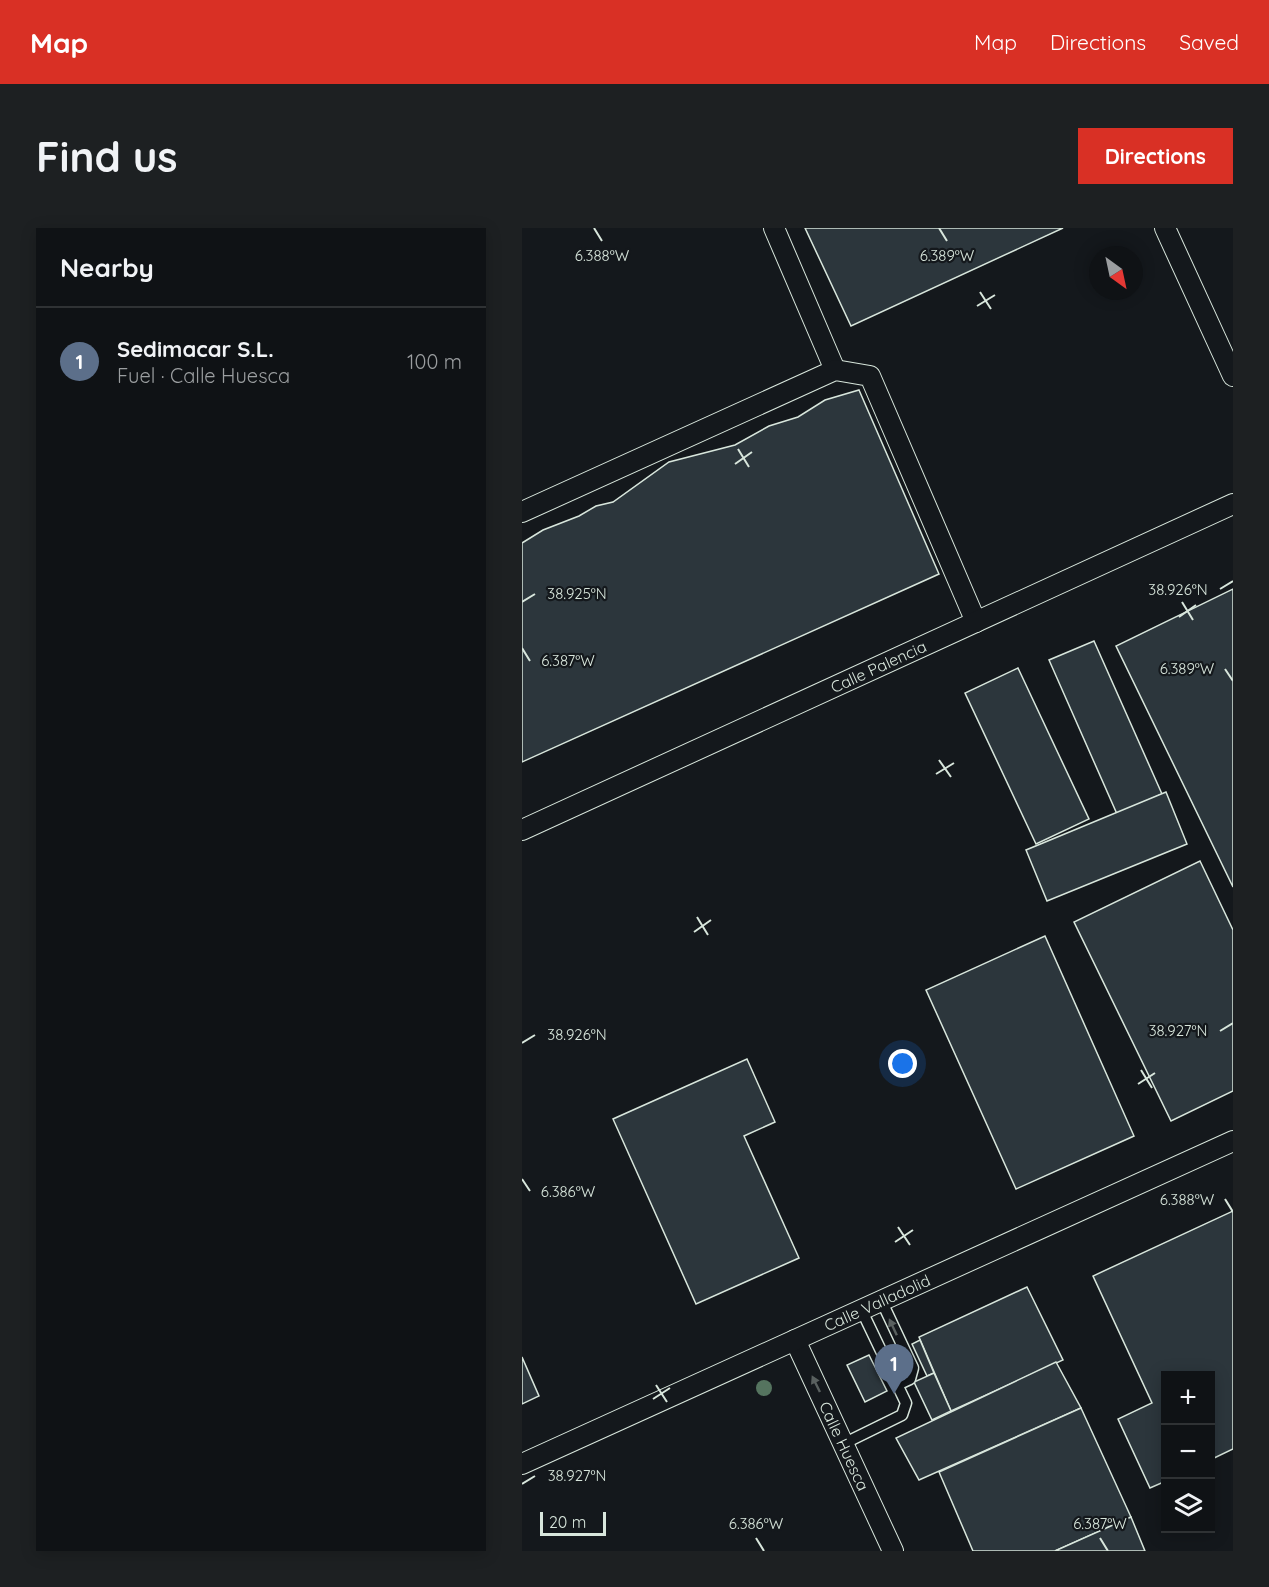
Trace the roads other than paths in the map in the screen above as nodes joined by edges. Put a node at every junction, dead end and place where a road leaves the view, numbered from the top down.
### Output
1 (774, 228) edge
2 (1165, 228) edge
3 (835, 370) junction
4 (1233, 376) edge
5 (1233, 504) edge
6 (522, 512) edge
7 (976, 622) junction
8 (522, 830) edge
9 (1233, 1140) edge
10 (881, 1300) junction
11 (861, 1309) junction
12 (795, 1340) junction
13 (897, 1385) junction
14 (844, 1443) junction
15 (522, 1464) edge
16 (893, 1551) edge

1 - 3 street
2 - 4 street
3 - 6 street
3 - 7 street
5 - 7 street, Calle Palencia
7 - 8 street, Calle Palencia
9 - 10 street, Calle Valladolid
10 - 11 street, Calle Valladolid
13 -> 10 lane
11 - 12 street, Calle Valladolid
11 - 13 lane
14 -> 12 street, Calle Huesca
12 - 15 street, Calle Valladolid
13 - 14 lane
14 - 16 street, Calle Huesca

